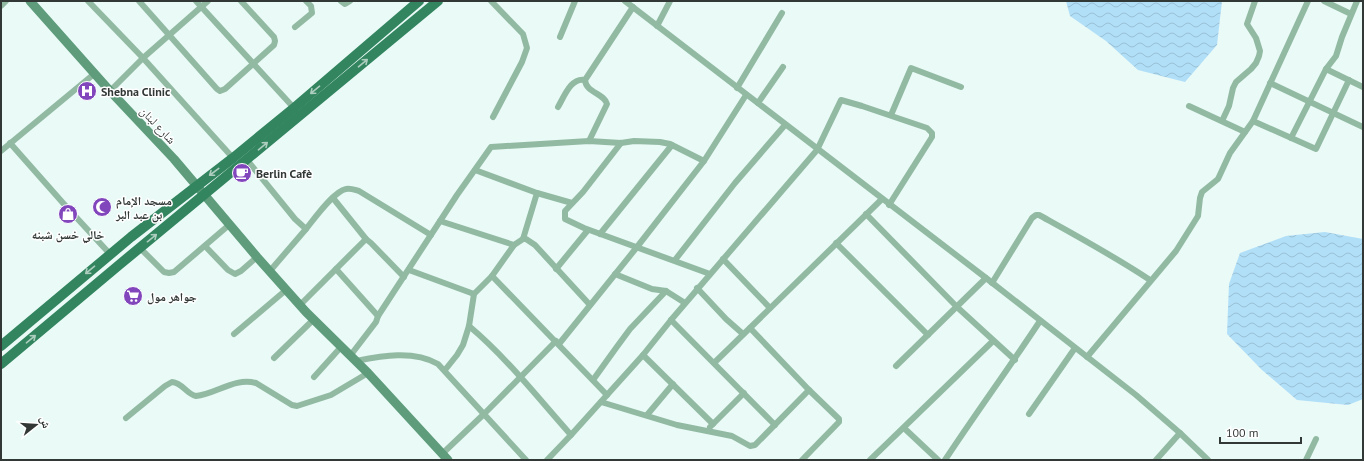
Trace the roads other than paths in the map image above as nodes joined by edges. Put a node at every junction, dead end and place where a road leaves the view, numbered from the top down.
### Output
1 (6, 1) edge
2 (30, 1) edge
3 (88, 1) edge
4 (139, 1) edge
5 (196, 1) edge
6 (208, 1) edge
7 (241, 1) edge
8 (306, 1) edge
9 (341, 1) edge
10 (350, 1) edge
11 (419, 1) edge
12 (438, 1) edge
13 (491, 1) edge
14 (575, 1) edge
15 (624, 1) edge
16 (670, 1) edge
17 (1255, 1) edge
18 (1308, 1) edge
19 (1324, 1) edge
20 (1357, 1) edge
21 (1, 6) edge
22 (201, 7) junction
23 (633, 7) junction
24 (782, 13) dead end
25 (1351, 14) junction
26 (657, 26) junction
27 (295, 27) dead end
28 (169, 35) junction
29 (560, 37) dead end
30 (143, 58) junction
31 (253, 64) junction
32 (783, 67) dead end
33 (1326, 69) junction
34 (94, 74) junction
35 (584, 80) junction
36 (1349, 80) junction
37 (1270, 83) junction
38 (961, 87) dead end
39 (1363, 87) edge
40 (738, 88) junction
41 (110, 91) junction
42 (746, 95) junction
43 (1310, 102) junction
44 (758, 103) junction
45 (1189, 106) dead end
46 (558, 107) dead end
47 (294, 108) junction
48 (1334, 113) junction
49 (891, 115) junction
50 (493, 117) dead end
51 (1222, 121) junction
52 (1253, 121) junction
53 (785, 125) junction
54 (1363, 127) edge
55 (1245, 132) junction
56 (1291, 138) junction
57 (589, 141) junction
58 (10, 143) junction
59 (621, 143) junction
60 (672, 145) junction
61 (817, 150) junction
62 (1, 151) edge
63 (232, 158) junction
64 (247, 160) junction
65 (704, 161) junction
66 (475, 170) junction
67 (196, 185) junction
68 (537, 193) junction
69 (205, 194) junction
70 (333, 198) junction
71 (882, 199) junction
72 (572, 203) junction
73 (889, 205) junction
74 (866, 214) junction
75 (440, 221) junction
76 (229, 225) junction
77 (306, 229) junction
78 (588, 230) junction
79 (600, 234) junction
80 (431, 235) junction
81 (366, 239) junction
82 (523, 239) junction
83 (836, 243) junction
84 (514, 245) junction
85 (205, 246) junction
86 (637, 247) junction
87 (140, 248) junction
88 (110, 254) junction
89 (256, 257) junction
90 (723, 259) junction
91 (675, 260) junction
92 (336, 269) junction
93 (556, 269) junction
94 (409, 270) junction
95 (270, 272) junction
96 (615, 274) junction
97 (710, 274) junction
98 (492, 276) junction
99 (404, 277) junction
100 (986, 278) junction
101 (1150, 280) junction
102 (992, 283) junction
103 (698, 288) junction
104 (286, 290) junction
105 (666, 291) junction
106 (474, 294) junction
107 (685, 303) junction
108 (300, 305) junction
109 (590, 305) junction
110 (957, 307) junction
111 (770, 308) junction
112 (378, 316) junction
113 (313, 320) junction
114 (671, 320) junction
115 (1040, 321) junction
116 (469, 326) junction
117 (750, 328) junction
118 (234, 334) dead end
119 (743, 334) junction
120 (928, 335) junction
121 (2, 342) edge
122 (557, 342) junction
123 (993, 342) junction
124 (341, 347) junction
125 (1075, 348) junction
126 (643, 355) junction
127 (1087, 357) junction
128 (274, 358) dead end
129 (353, 358) junction
130 (1015, 360) junction
131 (714, 363) junction
132 (1, 364) edge
133 (896, 366) dead end
134 (445, 370) junction
135 (368, 373) junction
136 (314, 377) dead end
137 (520, 377) junction
138 (593, 380) junction
139 (673, 384) junction
140 (809, 390) junction
141 (744, 392) junction
142 (607, 394) junction
143 (601, 402) junction
144 (484, 414) junction
145 (1029, 414) dead end
146 (647, 415) junction
147 (126, 418) dead end
148 (713, 424) junction
149 (775, 425) junction
150 (904, 428) junction
151 (706, 432) junction
152 (1180, 433) junction
153 (571, 435) junction
154 (1316, 439) dead end
155 (445, 457) edge
156 (1158, 459) edge
157 (526, 460) edge
158 (547, 460) edge
159 (802, 460) edge
160 (871, 460) edge
161 (938, 460) edge
162 (945, 460) edge
163 (1208, 460) edge
164 (1306, 460) edge

1 - 21 street
2 - 34 street, شارع لبنان
3 - 30 street
4 - 28 street
5 - 22 street
6 - 22 street
7 - 31 street
8 - 27 street
9 - 10 street
11 -> 47 main road
64 -> 12 main road
13 - 50 street
14 - 29 street
15 - 23 street
16 - 26 street
17 - 51 street
18 - 37 street
19 - 25 street
20 - 25 street
22 - 28 street
22 - 31 street
23 - 26 street
23 - 35 street
24 - 40 street
25 - 33 street
26 - 40 street
28 - 30 street
28 - 31 street
30 - 41 street
30 - 63 street
31 - 47 street
32 - 44 street
33 - 36 street
33 - 43 street
34 - 41 street, شارع لبنان
34 - 58 street
35 - 46 street
35 - 57 street
36 - 39 street
36 - 48 street
37 - 43 street
37 - 52 street
38 - 49 street
40 - 42 street
41 - 67 street, شارع لبنان
42 - 44 street
42 - 65 street
43 - 48 street
43 - 56 street
44 - 53 street
45 - 51 street
47 - 63 main road
48 - 54 street
48 - 56 street
49 - 61 street
49 - 73 street
51 - 55 street
52 - 55 street
52 - 56 street
53 - 61 street
53 - 91 street
55 - 101 street
57 - 59 street
57 - 66 street
58 - 62 street
58 - 88 street
59 - 60 street
59 - 72 street
60 - 65 street
60 - 79 street
61 - 71 street
61 - 90 street
63 -> 67 main road
64 - 69 main road
64 - 77 street
65 - 86 street
66 - 68 street
66 - 75 street
67 - 69 street, شارع لبنان
67 - 88 main road
68 - 72 street
68 - 82 street
69 - 76 street, شارع لبنان
87 -> 69 main road
70 - 77 street
70 - 80 street
70 - 81 street
71 - 73 street
71 - 74 street
72 - 78 street
73 - 100 street
74 - 83 street
74 - 110 street
75 - 80 street
75 - 84 street
76 - 85 street
76 - 89 street, شارع لبنان
77 - 95 street
78 - 79 street
78 - 93 street
79 - 86 street
80 - 94 street
81 - 92 street
81 - 99 street
82 - 84 street
82 - 93 street
83 - 111 street
83 - 120 street
84 - 98 street
85 - 87 street
85 - 89 street
86 - 91 street
86 - 96 street
132 -> 87 main road
88 -> 121 main road
89 - 95 street, شارع لبنان
90 - 97 street
90 - 111 street
91 - 97 street
92 - 108 street
92 - 112 street
93 - 109 street
94 - 99 street
94 - 106 street
95 - 104 street, شارع لبنان
96 - 105 street
96 - 109 street
97 - 103 street
98 - 106 street
98 - 122 street
99 - 112 street
100 - 102 street
100 - 110 street
101 - 102 street
101 - 127 street
102 - 115 street
103 - 107 street
103 - 119 street
104 - 108 street, شارع لبنان
104 - 118 street
105 - 107 street
105 - 138 street
106 - 116 street
107 - 114 street
108 - 113 street, شارع لبنان
109 - 122 street
110 - 120 street
110 - 123 street
111 - 117 street
112 - 129 street
113 - 124 street, شارع لبنان
113 - 128 street
114 - 126 street
114 - 131 street
115 - 125 street
115 - 130 street
116 - 134 street
116 - 137 street
117 - 119 street
117 - 140 street
119 - 131 street
120 - 133 street
122 - 137 street
122 - 138 street
123 - 130 street
123 - 150 street
124 - 129 street, شارع لبنان
124 - 136 street
125 - 127 street
125 - 145 street
126 - 139 street
126 - 142 street
127 - 152 street
129 - 134 street
129 - 135 street, شارع لبنان
130 - 162 street
131 - 141 street
134 - 144 street
135 - 147 street
135 - 155 street, شارع لبنان
137 - 144 street
137 - 153 street
138 - 142 street
139 - 146 street
139 - 148 street
140 - 149 street
140 - 159 street
141 - 148 street
141 - 149 street
142 - 143 street
143 - 146 street
143 - 153 street
144 - 155 street
144 - 157 street
146 - 151 street
148 - 151 street
149 - 151 street
150 - 160 street
150 - 161 street
152 - 156 street
152 - 163 street
153 - 158 street
154 - 164 street

